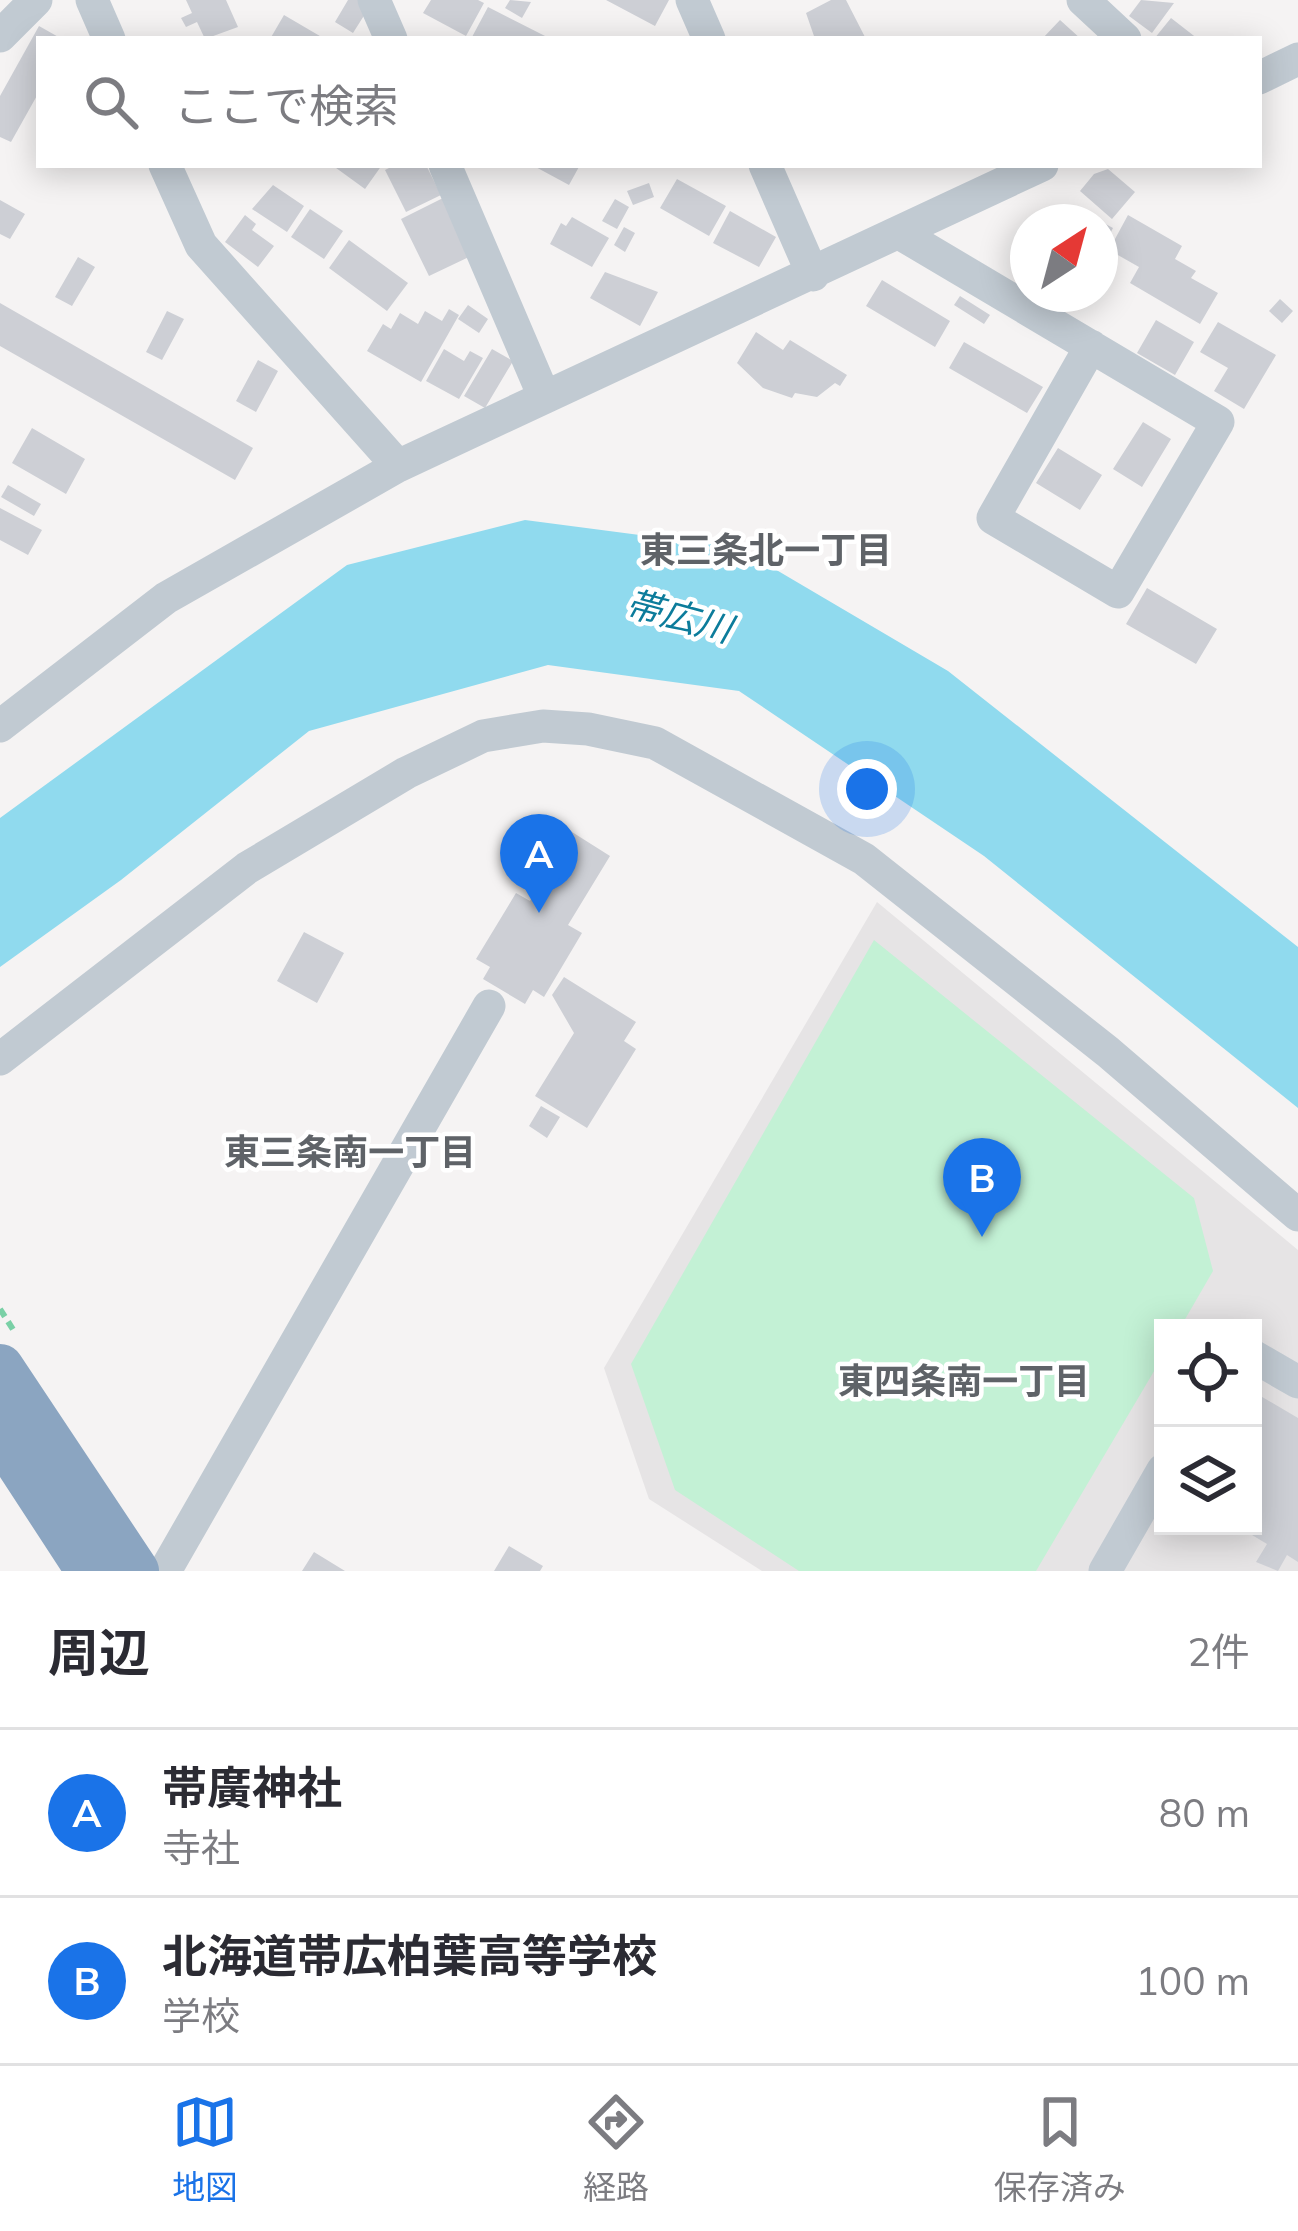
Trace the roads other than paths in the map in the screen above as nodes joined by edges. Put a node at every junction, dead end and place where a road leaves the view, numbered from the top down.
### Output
1 (36, 0) edge
2 (92, 0) edge
3 (374, 0) edge
4 (692, 0) edge
5 (1083, 0) edge
6 (0, 36) edge
7 (108, 36) edge
8 (390, 36) edge
9 (709, 36) edge
10 (1122, 36) edge
11 (1298, 59) edge
12 (1262, 77) edge
13 (166, 168) edge
14 (446, 168) edge
15 (766, 168) edge
16 (1036, 168) edge
17 (901, 234) junction
18 (813, 275) junction
19 (1090, 346) junction
20 (543, 394) junction
21 (398, 466) junction
22 (0, 726) edge
23 (489, 1006) dead end
24 (0, 1058) edge
25 (1298, 1215) edge
26 (1262, 1361) edge
27 (0, 1368) edge
28 (1298, 1382) edge
29 (0, 1433) edge
30 (1154, 1485) edge
31 (90, 1571) edge
32 (134, 1571) edge
33 (165, 1571) edge
34 (1081, 1571) edge
35 (1104, 1571) edge

1 - 6 street
2 - 7 street
3 - 8 street
4 - 9 street
5 - 10 street
11 - 12 street
13 - 21 street
14 - 20 street
15 - 18 street
16 - 17 street
17 - 18 street
17 - 19 street
18 - 20 street
19 - 19 street
20 - 21 street
21 - 22 street
23 - 33 street
24 - 25 street
26 - 28 street
27 - 32 highway
29 - 31 highway
30 - 35 street
34 - 35 street

